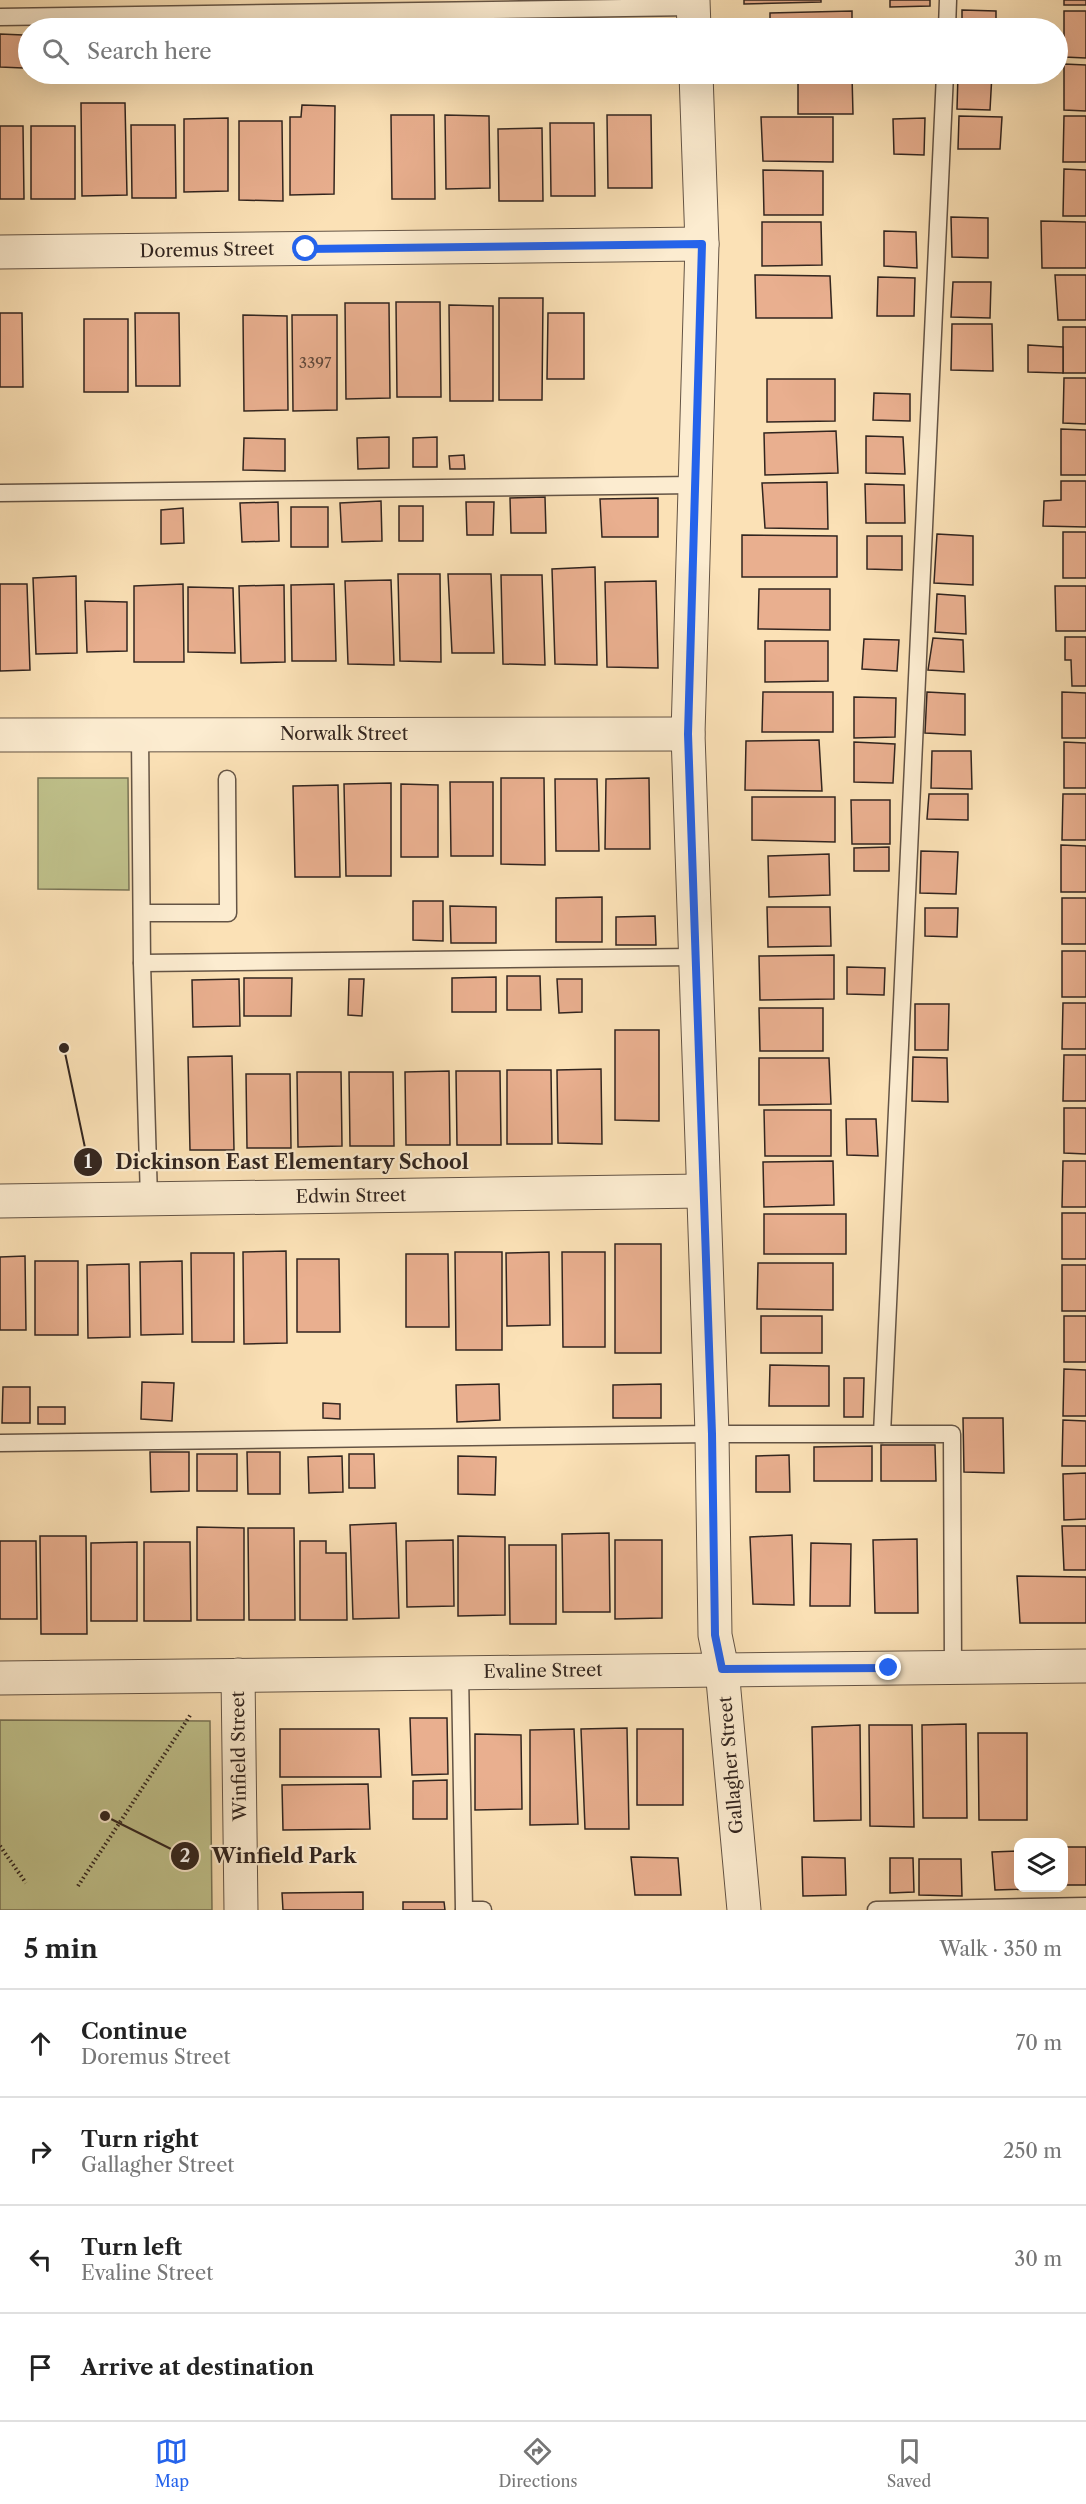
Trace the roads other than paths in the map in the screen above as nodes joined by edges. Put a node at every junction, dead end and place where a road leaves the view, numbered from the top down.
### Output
1 (948, 0) edge
2 (694, 12) edge
3 (0, 17) edge
4 (947, 18) edge
5 (696, 84) edge
6 (945, 84) edge
7 (702, 244) junction
8 (0, 252) edge
9 (695, 485) junction
10 (0, 494) edge
11 (140, 734) junction
12 (688, 734) junction
13 (0, 735) edge
14 (227, 779) dead end
15 (142, 913) junction
16 (695, 957) junction
17 (142, 963) junction
18 (702, 1191) junction
19 (149, 1199) junction
20 (0, 1201) edge
21 (712, 1434) junction
22 (882, 1434) junction
23 (0, 1443) edge
24 (1086, 1666) edge
25 (953, 1667) junction
26 (722, 1669) junction
27 (460, 1672) junction
28 (238, 1675) junction
29 (0, 1678) edge
30 (1086, 1906) edge
31 (241, 1910) edge
32 (464, 1910) edge
33 (483, 1910) edge
34 (744, 1910) edge
35 (876, 1910) edge

1 - 4 lane
2 - 3 lane
5 - 7 street, Gallagher Street
6 - 22 lane
7 - 8 street, Doremus Street
7 - 9 street, Gallagher Street
9 - 10 lane
9 - 12 street, Gallagher Street
11 - 12 street, Norwalk Street
11 - 13 street, Norwalk Street
11 - 15 lane
12 - 16 street, Gallagher Street
14 - 15 lane
15 - 17 lane
16 - 17 lane
16 - 18 street, Gallagher Street
17 - 19 lane
18 - 19 street, Edwin Street
18 - 21 street, Gallagher Street
19 - 20 street, Edwin Street
21 - 22 lane
21 - 23 lane
21 - 26 street, Gallagher Street
22 - 25 lane
24 - 25 street, Evaline Street
25 - 26 street, Evaline Street
26 - 27 street, Evaline Street
26 - 34 street, Gallagher Street
27 - 28 street, Evaline Street
27 - 32 lane
28 - 29 street, Evaline Street
28 - 31 street, Winfield Street
30 - 35 lane
32 - 33 lane

